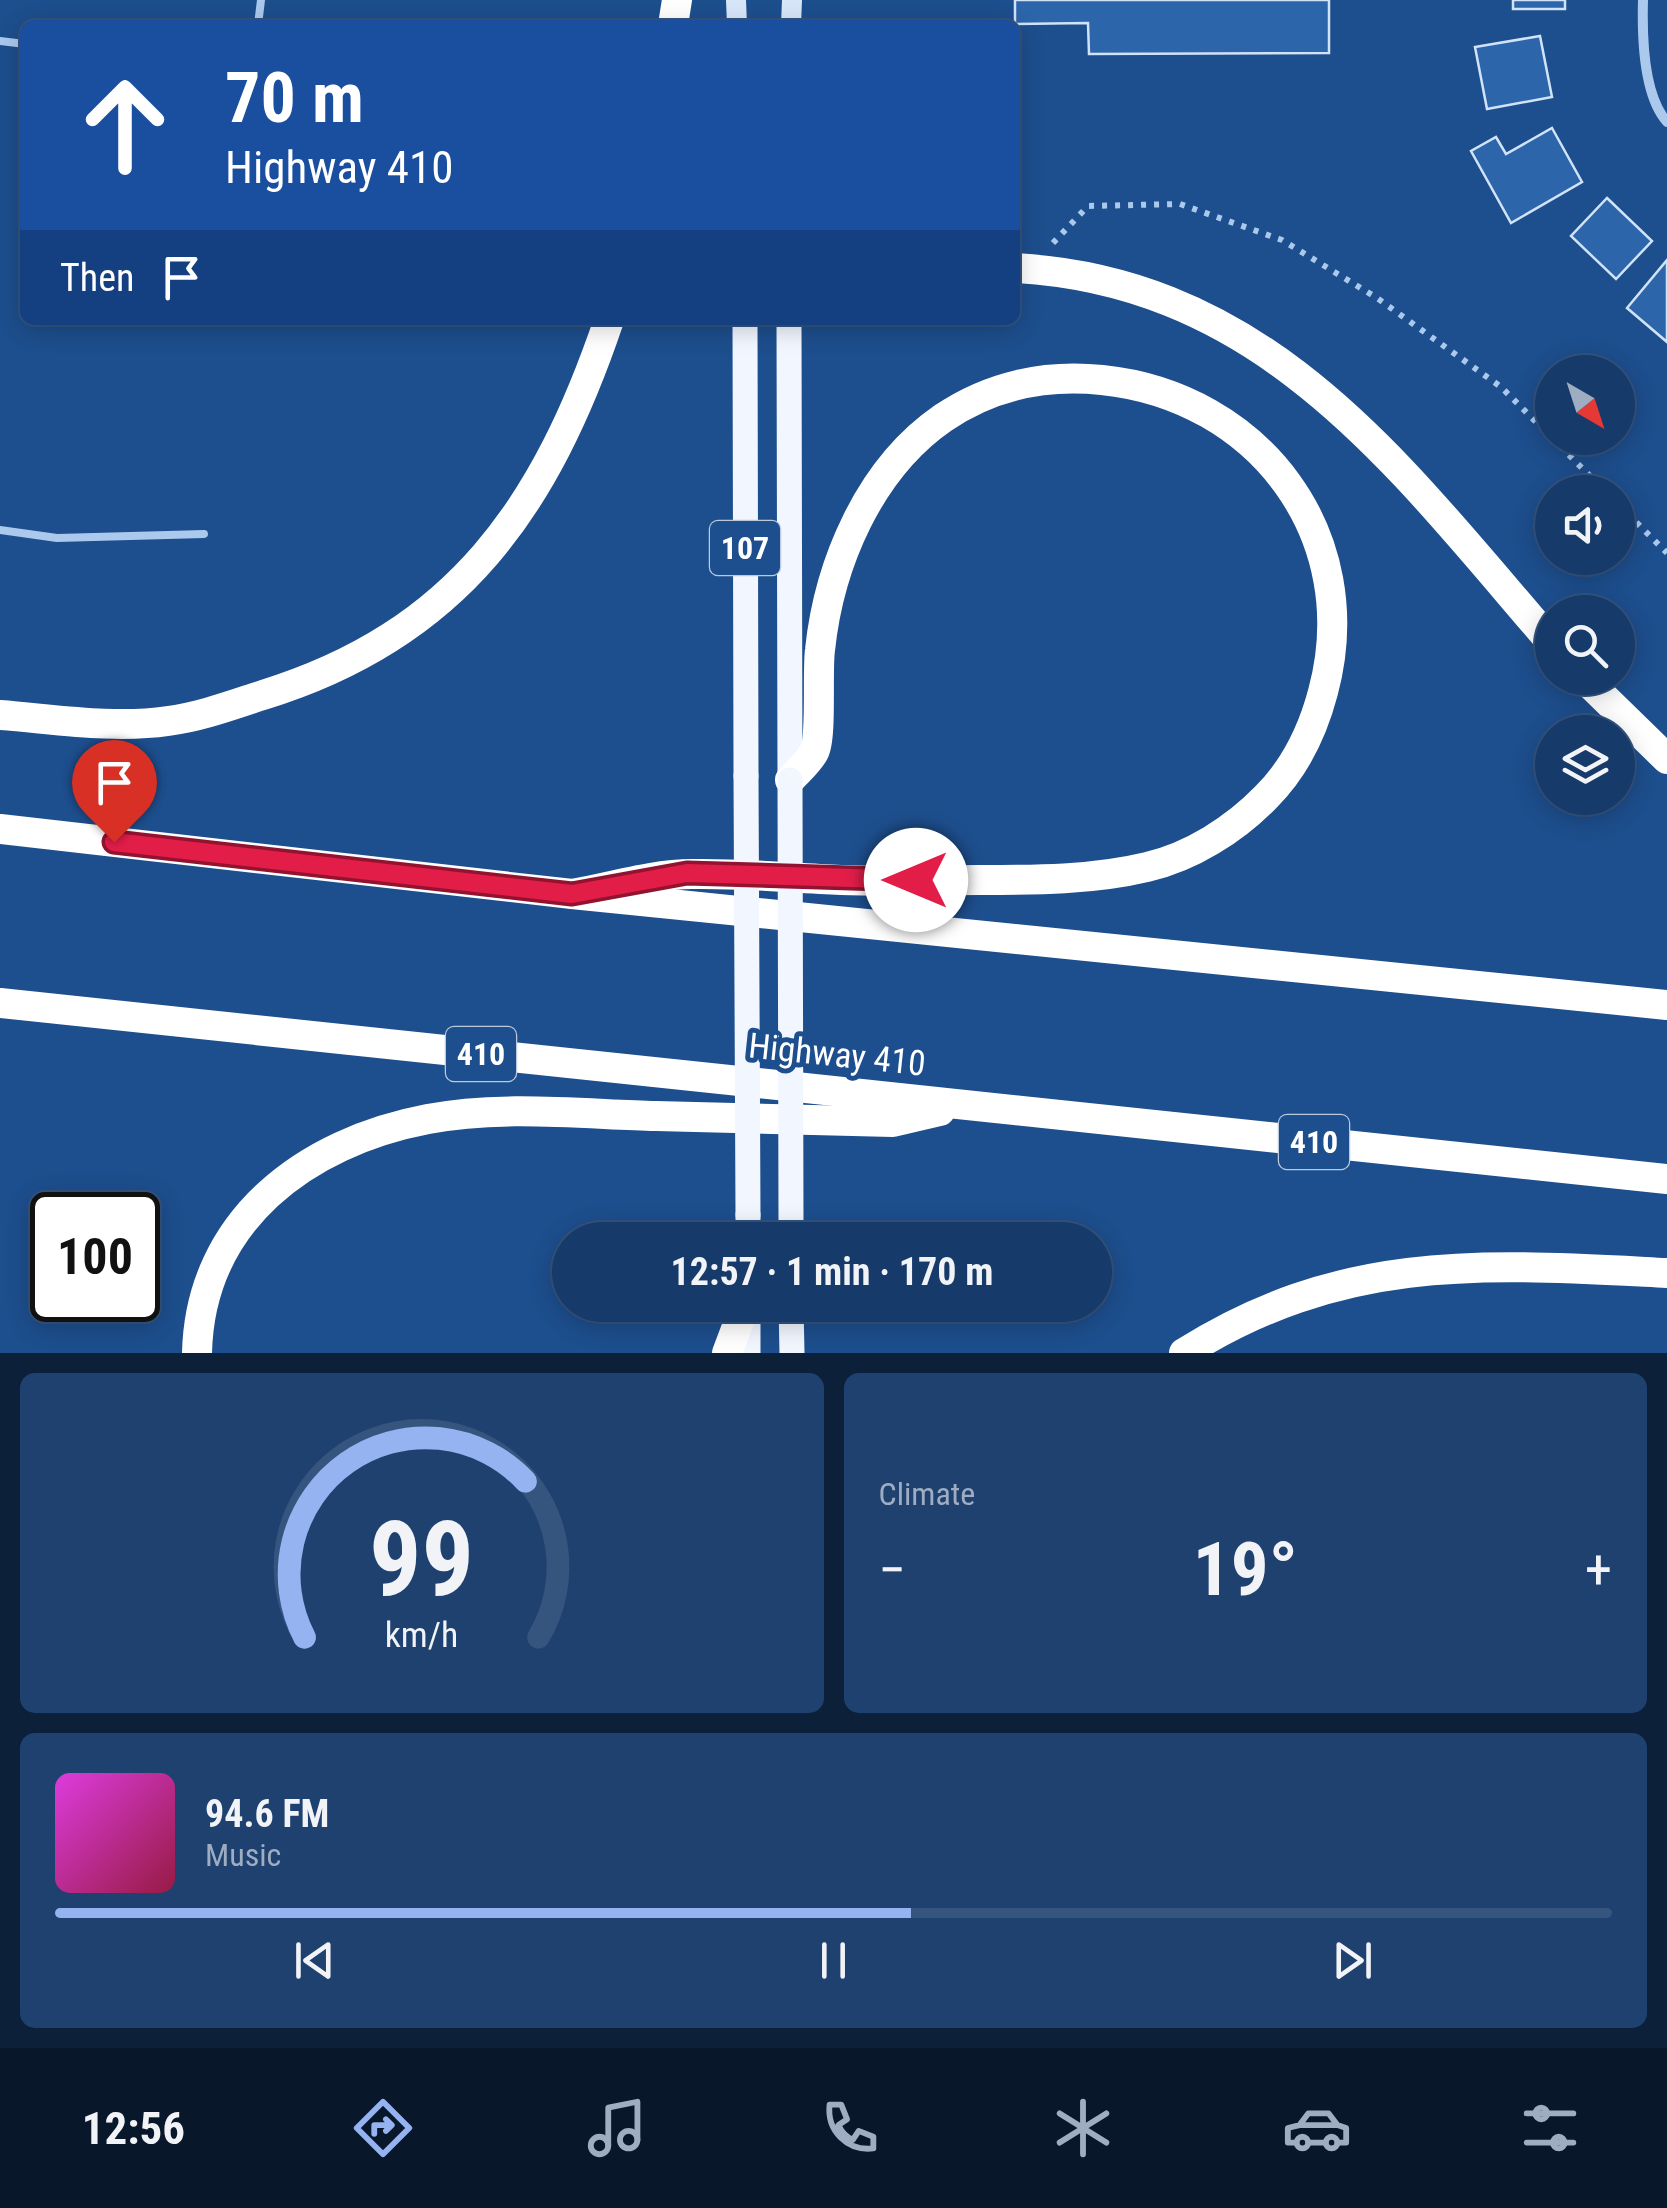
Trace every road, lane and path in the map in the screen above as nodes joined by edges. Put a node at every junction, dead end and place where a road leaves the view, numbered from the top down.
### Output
1 (1642, 0) edge
2 (1667, 122) edge
3 (1022, 268) edge
4 (607, 325) edge
5 (745, 325) edge
6 (789, 325) edge
7 (1589, 475) edge
8 (1635, 521) edge
9 (0, 530) edge
10 (204, 534) dead end
11 (1667, 553) edge
12 (1535, 624) edge
13 (1601, 695) edge
14 (0, 715) edge
15 (1667, 759) edge
16 (790, 780) junction
17 (0, 828) edge
18 (572, 894) junction
19 (0, 1002) edge
20 (1667, 1005) edge
21 (961, 1106) junction
22 (1667, 1179) edge
23 (748, 1222) edge
24 (791, 1222) edge
25 (1667, 1273) edge
26 (739, 1322) edge
27 (747, 1322) edge
28 (792, 1322) edge
29 (197, 1353) edge
30 (727, 1353) edge
31 (748, 1353) edge
32 (792, 1353) edge
33 (1184, 1353) edge

1 - 2 street
3 - 7 path
3 - 12 highway
4 - 14 highway
5 - 23 main road, 107, bridge
6 - 16 main road
8 - 11 path
9 - 10 lane
13 - 15 highway
16 - 18 highway
16 - 24 main road, bridge
17 - 18 highway
18 - 20 highway
19 - 21 highway, Highway 410 / 410
21 - 22 highway, Highway 410 / 410
21 - 29 highway
25 - 33 highway
26 - 30 highway
27 - 31 main road
28 - 32 main road

